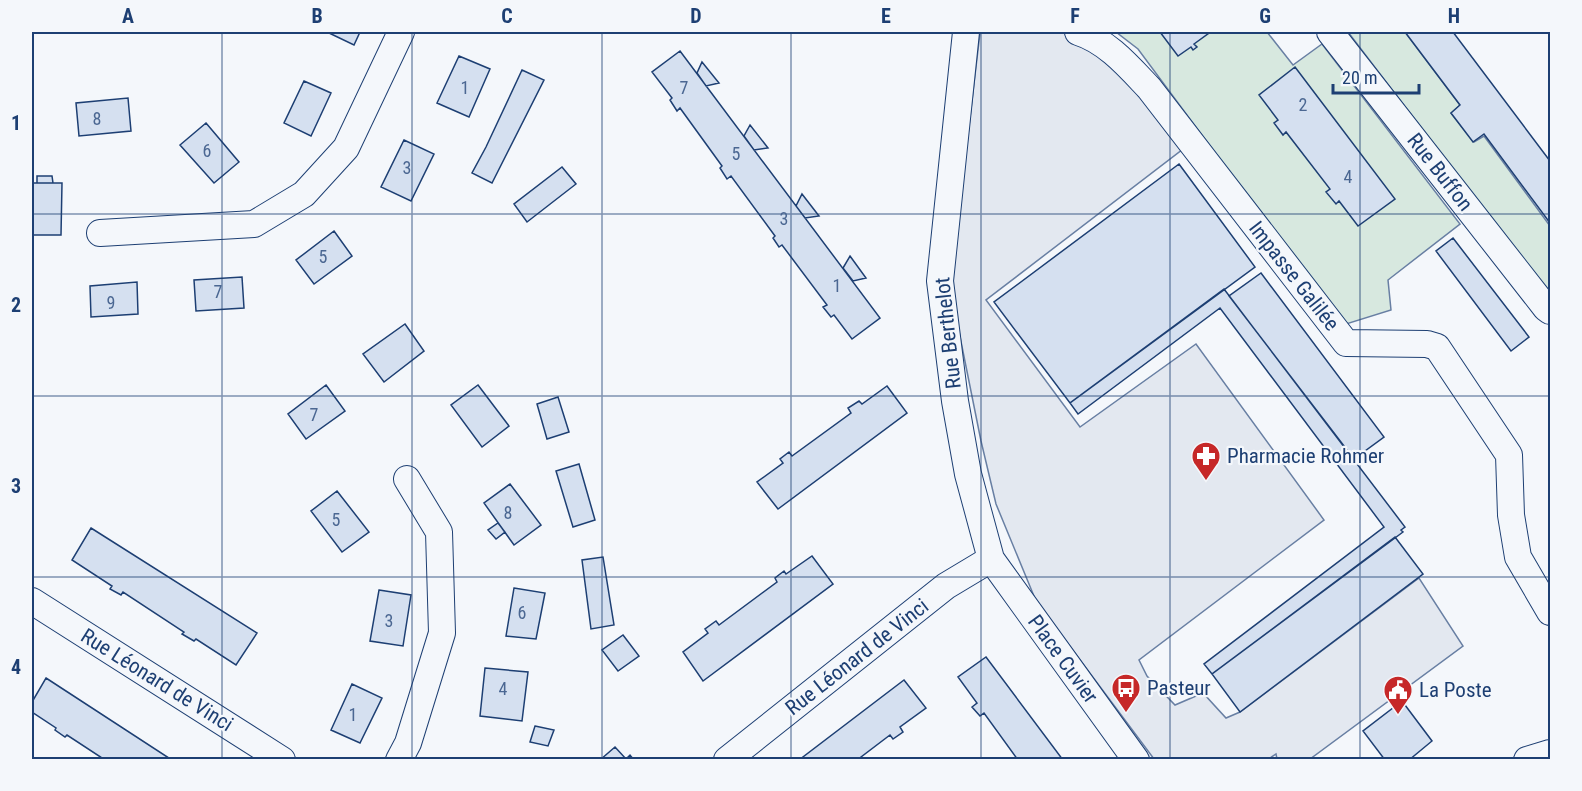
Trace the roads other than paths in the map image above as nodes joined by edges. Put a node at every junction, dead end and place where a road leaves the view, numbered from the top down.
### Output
1 (401, 32) edge
2 (966, 32) edge
3 (1078, 32) edge
4 (1330, 32) edge
5 (100, 232) dead end
6 (1551, 311) edge
7 (407, 479) dead end
8 (991, 559) junction
9 (32, 601) edge
10 (1551, 612) edge
11 (1551, 753) edge
12 (282, 759) edge
13 (399, 759) edge
14 (727, 759) edge
15 (1136, 759) edge
16 (1527, 759) edge

1 - 5 street
2 - 8 street, Rue Berthelot
3 - 10 street, Impasse Galilée
4 - 6 street, Rue Buffon
7 - 13 street
8 - 14 street, Rue Léonard de Vinci
8 - 15 street, Place Cuvier
9 - 12 street, Rue Léonard de Vinci
11 - 16 street

